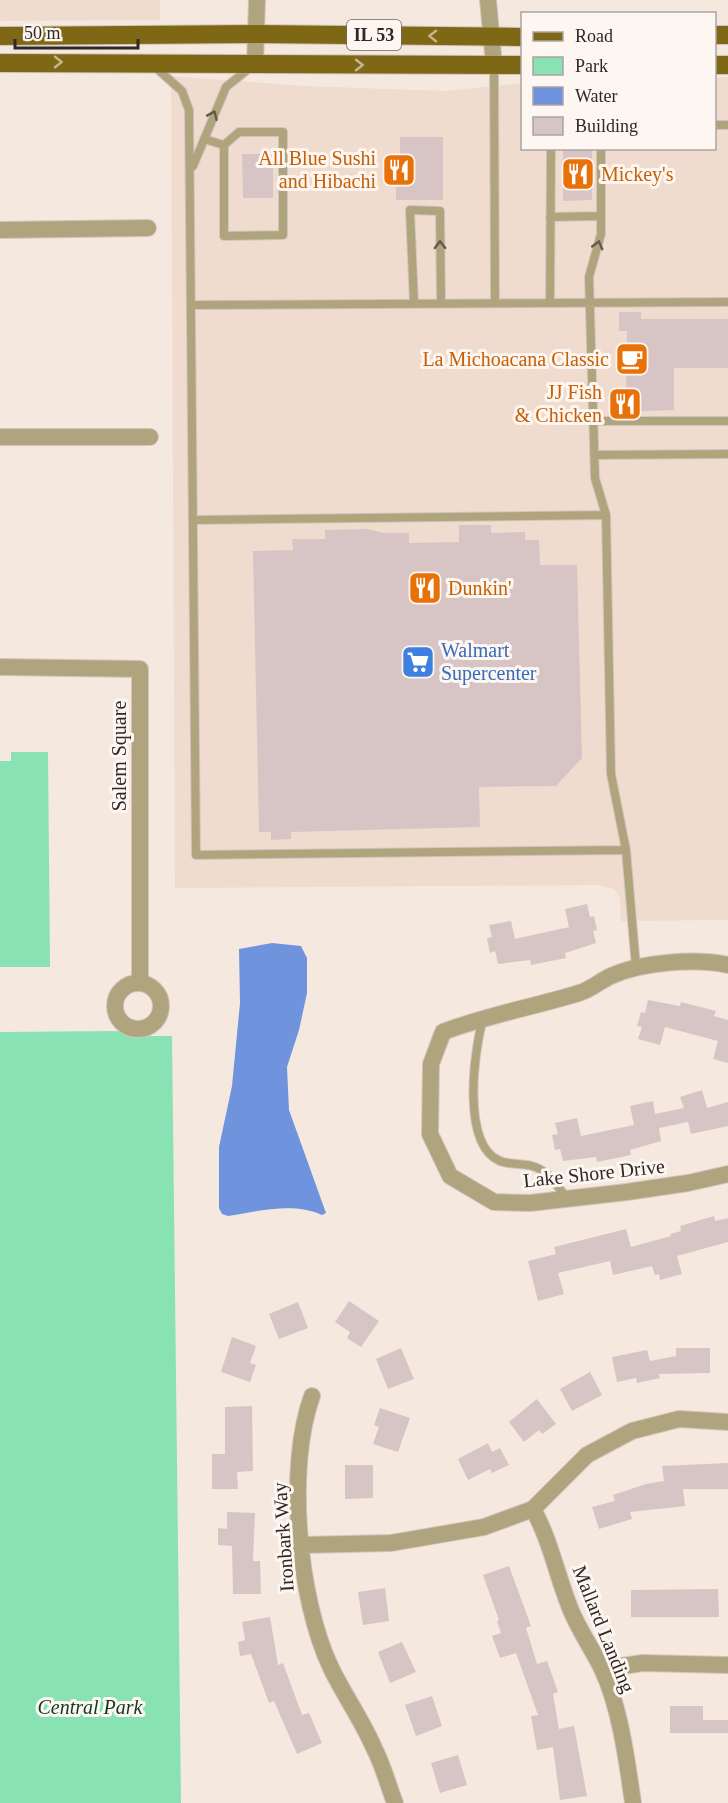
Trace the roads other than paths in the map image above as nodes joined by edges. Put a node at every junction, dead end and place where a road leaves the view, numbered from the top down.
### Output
1 (257, 0) edge
2 (488, 0) edge
3 (256, 34) junction
4 (0, 36) edge
5 (491, 37) junction
6 (521, 37) edge
7 (150, 62) junction
8 (0, 63) edge
9 (255, 64) junction
10 (494, 65) junction
11 (521, 65) edge
12 (204, 139) junction
13 (224, 145) junction
14 (551, 150) edge
15 (601, 150) edge
16 (192, 170) junction
17 (601, 216) junction
18 (550, 217) junction
19 (148, 228) dead end
20 (0, 230) edge
21 (728, 302) edge
22 (441, 303) junction
23 (495, 303) junction
24 (550, 303) junction
25 (591, 303) junction
26 (414, 304) junction
27 (192, 305) junction
28 (728, 421) edge
29 (594, 422) junction
30 (0, 437) edge
31 (150, 437) dead end
32 (728, 454) edge
33 (595, 455) junction
34 (606, 515) junction
35 (194, 520) junction
36 (0, 667) edge
37 (626, 850) junction
38 (728, 965) edge
39 (636, 967) junction
40 (140, 983) dead end
41 (483, 1018) junction
42 (728, 1174) edge
43 (568, 1199) junction
44 (312, 1396) dead end
45 (728, 1422) edge
46 (533, 1509) junction
47 (301, 1545) junction
48 (728, 1665) edge
49 (602, 1669) junction
50 (395, 1803) edge
51 (633, 1803) edge

1 - 3 street
2 - 5 street
3 - 4 main road, IL 53
5 -> 3 main road, IL 53
3 - 9 street
5 - 6 main road, IL 53
5 - 10 street
8 -> 7 main road, IL 53
7 - 9 main road, IL 53
7 - 16 lane
9 -> 10 main road, IL 53
12 -> 9 lane
10 - 11 main road, IL 53
10 - 23 lane
12 - 13 lane
12 - 16 lane
13 - 13 lane
14 - 18 lane
15 - 17 lane
16 - 27 lane
17 - 18 lane
25 -> 17 lane
18 - 24 lane
19 - 20 street
21 - 25 lane
22 - 23 lane
22 - 26 lane
22 -> 26 lane
23 - 24 lane
24 - 25 lane
25 - 29 lane
26 - 27 lane
27 - 35 lane
28 - 29 lane
29 - 33 lane
30 - 31 street
32 - 33 lane
33 - 34 lane
34 - 35 lane
34 - 37 lane
35 - 37 lane
36 - 40 street, Salem Square
37 - 39 lane
38 - 39 street, Lake Shore Drive
39 - 41 street, Lake Shore Drive
41 - 43 lane
41 - 43 street, Lake Shore Drive
42 - 43 street, Lake Shore Drive
44 - 47 street, Ironbark Way
45 - 46 street
46 - 47 street
46 - 49 street, Mallard Landing
47 - 50 street, Ironbark Way
48 - 49 street
49 - 51 street, Mallard Landing

